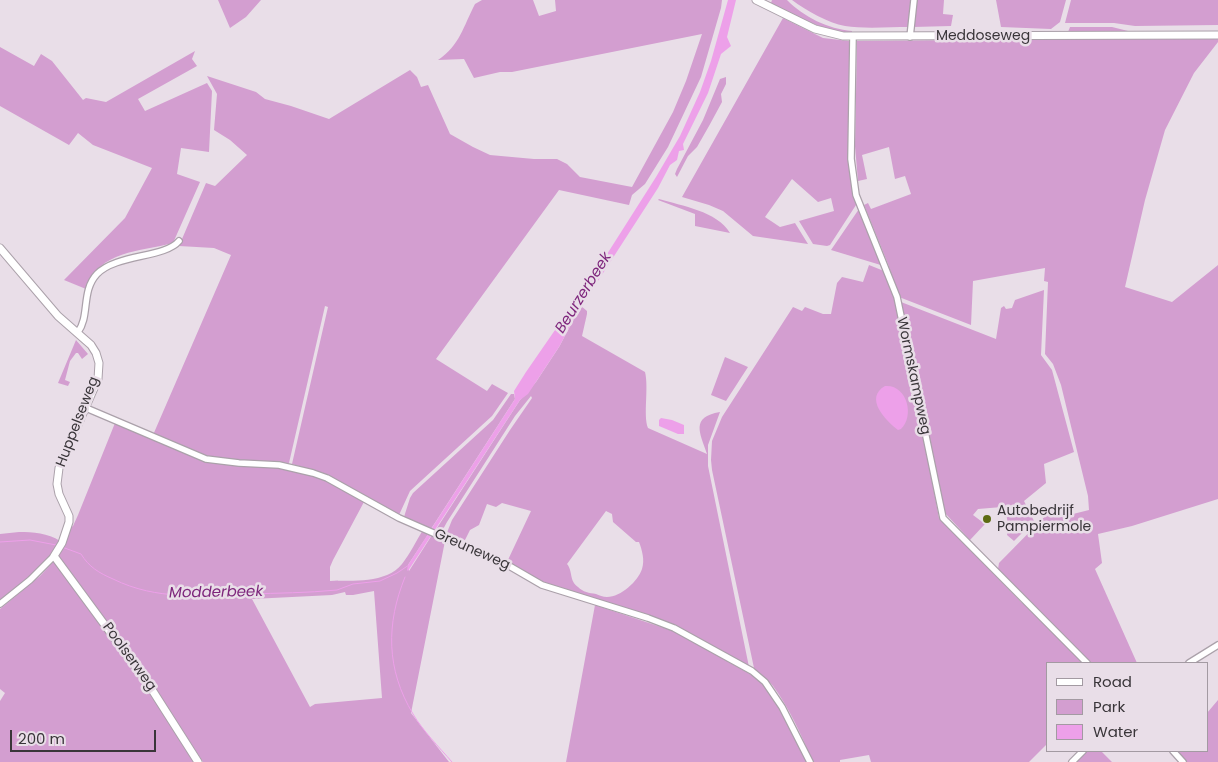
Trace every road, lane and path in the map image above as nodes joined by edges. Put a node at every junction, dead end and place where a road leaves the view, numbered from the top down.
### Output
1 (756, 0) edge
2 (914, 0) edge
3 (1218, 34) edge
4 (853, 36) junction
5 (910, 37) junction
6 (179, 241) dead end
7 (0, 248) edge
8 (78, 332) junction
9 (86, 408) junction
10 (56, 553) junction
11 (0, 604) edge
12 (1218, 645) edge
13 (1086, 662) edge
14 (1191, 662) edge
15 (1082, 752) edge
16 (1174, 752) edge
17 (198, 762) edge
18 (810, 762) edge
19 (1072, 762) edge
20 (1183, 762) edge

1 - 4 street, Meddoseweg
2 - 5 street
3 - 5 street, Meddoseweg
4 - 5 street, Meddoseweg
4 - 13 street, Wormskampweg
6 - 8 street
7 - 8 street, Huppelseweg
8 - 9 street, Huppelseweg
9 - 10 street, Huppelseweg
9 - 18 street, Greuneweg
10 - 11 street, Huppelseweg
10 - 17 street, Poolserweg
12 - 14 street
15 - 19 street
16 - 20 street

